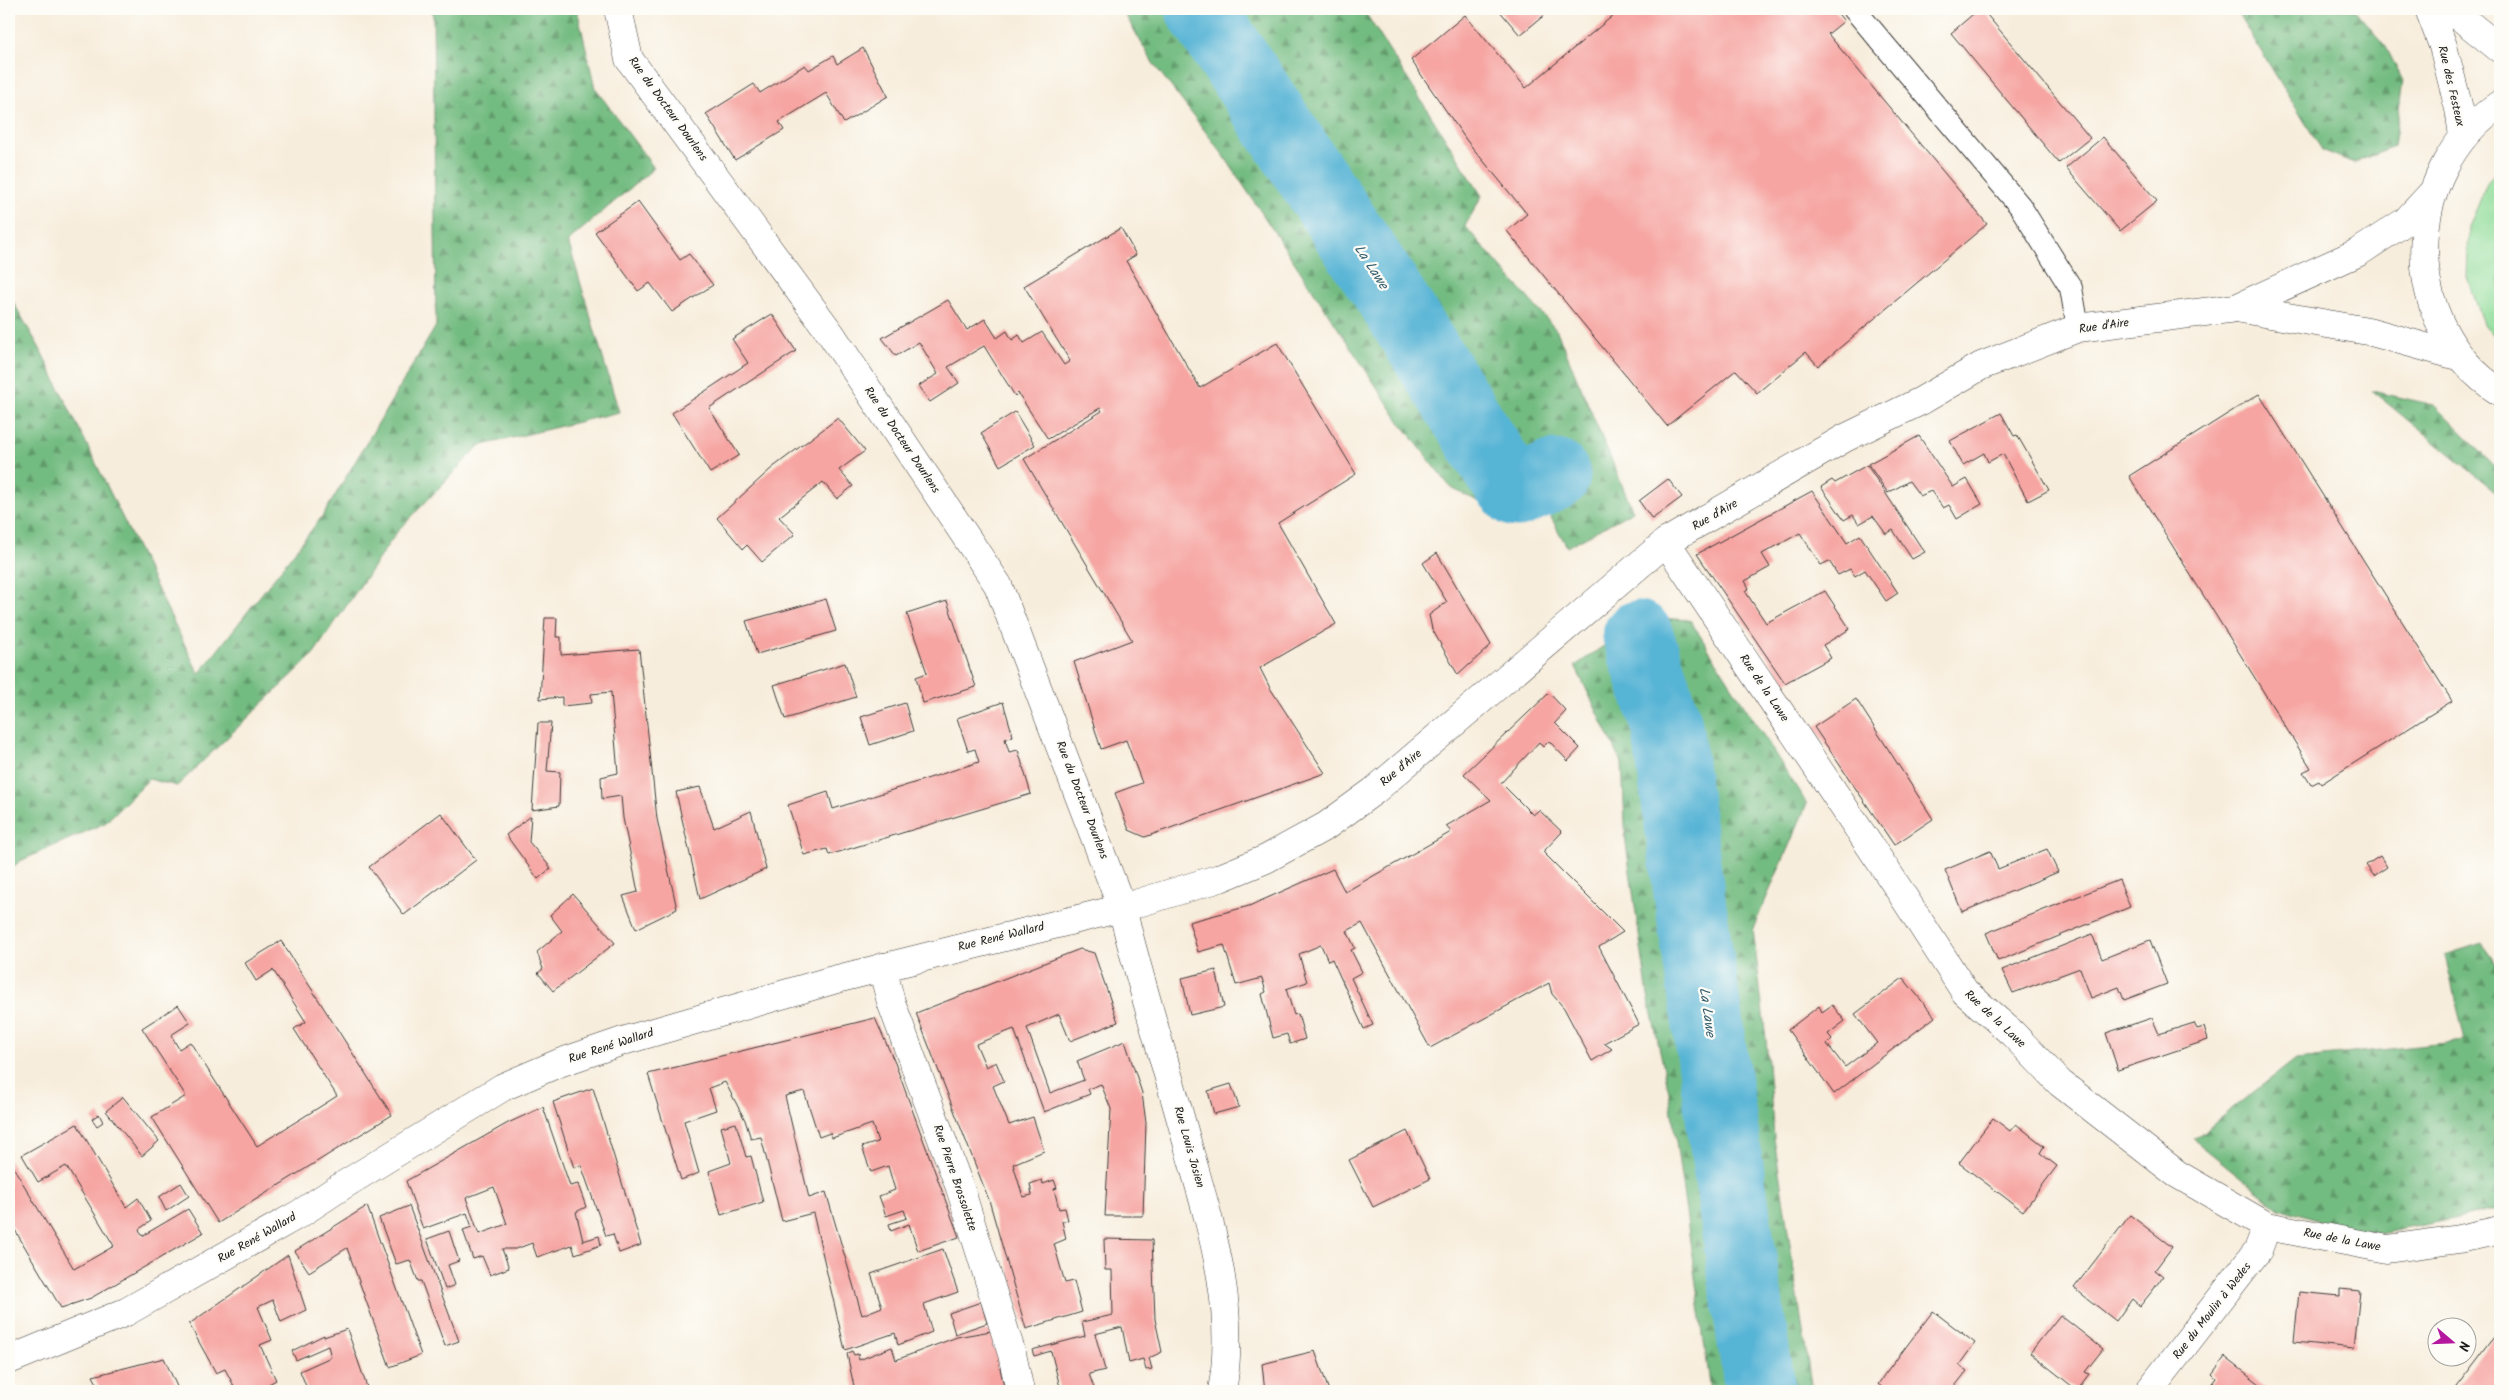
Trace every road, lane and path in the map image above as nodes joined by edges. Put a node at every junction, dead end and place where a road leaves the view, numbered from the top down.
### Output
1 (618, 9) edge
2 (1854, 9) edge
3 (2433, 12) edge
4 (2500, 49) edge
5 (2500, 104) edge
6 (2463, 136) junction
7 (2432, 193) junction
8 (2236, 308) junction
9 (2078, 328) junction
10 (2461, 357) junction
11 (2500, 392) edge
12 (1666, 542) junction
13 (1266, 859) joint
14 (1122, 908) junction
15 (882, 967) junction
16 (2267, 1226) junction
17 (2500, 1230) edge
18 (9, 1360) edge
19 (1020, 1391) edge
20 (1222, 1391) edge
21 (2149, 1391) edge

1 - 14 street, Rue du Docteur Dourlens
2 - 9 lane
3 - 4 street, Rue des Festeux
3 - 6 street, Rue des Festeux
5 - 6 street
6 - 7 street
7 - 8 street, Rue d'Aire
7 - 10 street
8 - 9 street, Rue d'Aire
8 - 10 street, Rue d'Aire
9 - 12 street, Rue d'Aire
10 - 11 street
12 - 13 street, Rue d'Aire
12 - 16 street, Rue de la Lawe
13 - 14 street, Rue René Wallard
14 - 15 street, Rue René Wallard
14 - 20 street, Rue Louis Josien
15 - 18 street, Rue René Wallard
15 - 19 street, Rue Pierre Brossolette
16 - 17 street, Rue de la Lawe
16 - 21 street, Rue du Moulin à Wedes

